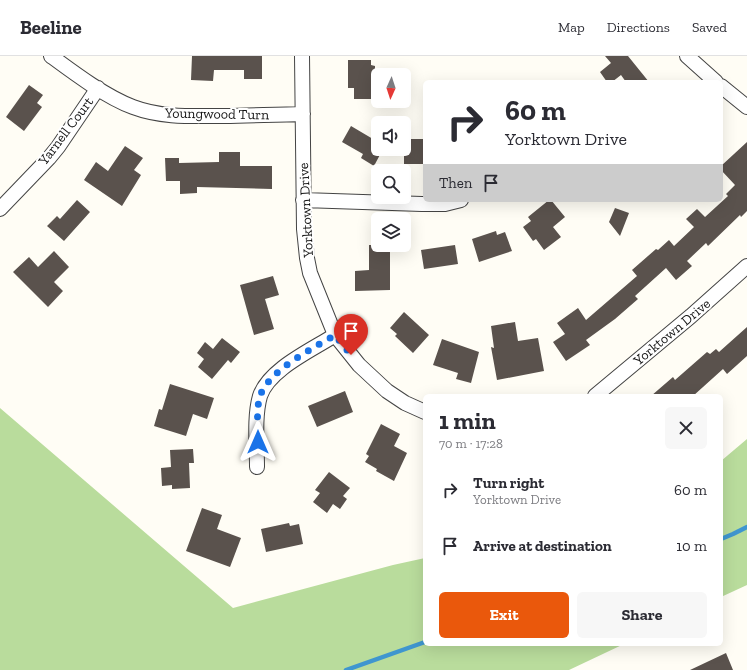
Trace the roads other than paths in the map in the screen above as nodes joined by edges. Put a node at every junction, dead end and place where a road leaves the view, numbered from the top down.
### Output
1 (51, 56) edge
2 (302, 56) edge
3 (687, 56) edge
4 (714, 80) edge
5 (98, 88) junction
6 (723, 88) edge
7 (747, 107) edge
8 (303, 114) junction
9 (303, 200) junction
10 (453, 202) edge
11 (0, 208) edge
12 (747, 266) edge
13 (335, 335) junction
14 (597, 394) edge
15 (423, 411) edge
16 (257, 467) dead end

1 - 5 street, Youngwood Turn
2 - 8 street, Yorktown Drive
3 - 4 street
5 - 8 street, Youngwood Turn
5 - 11 street, Yarnell Court
6 - 7 street
8 - 9 street, Yorktown Drive
9 - 10 street
9 - 13 street, Yorktown Drive
12 - 14 street, Yorktown Drive
13 - 15 street, Yorktown Drive
13 - 16 street

